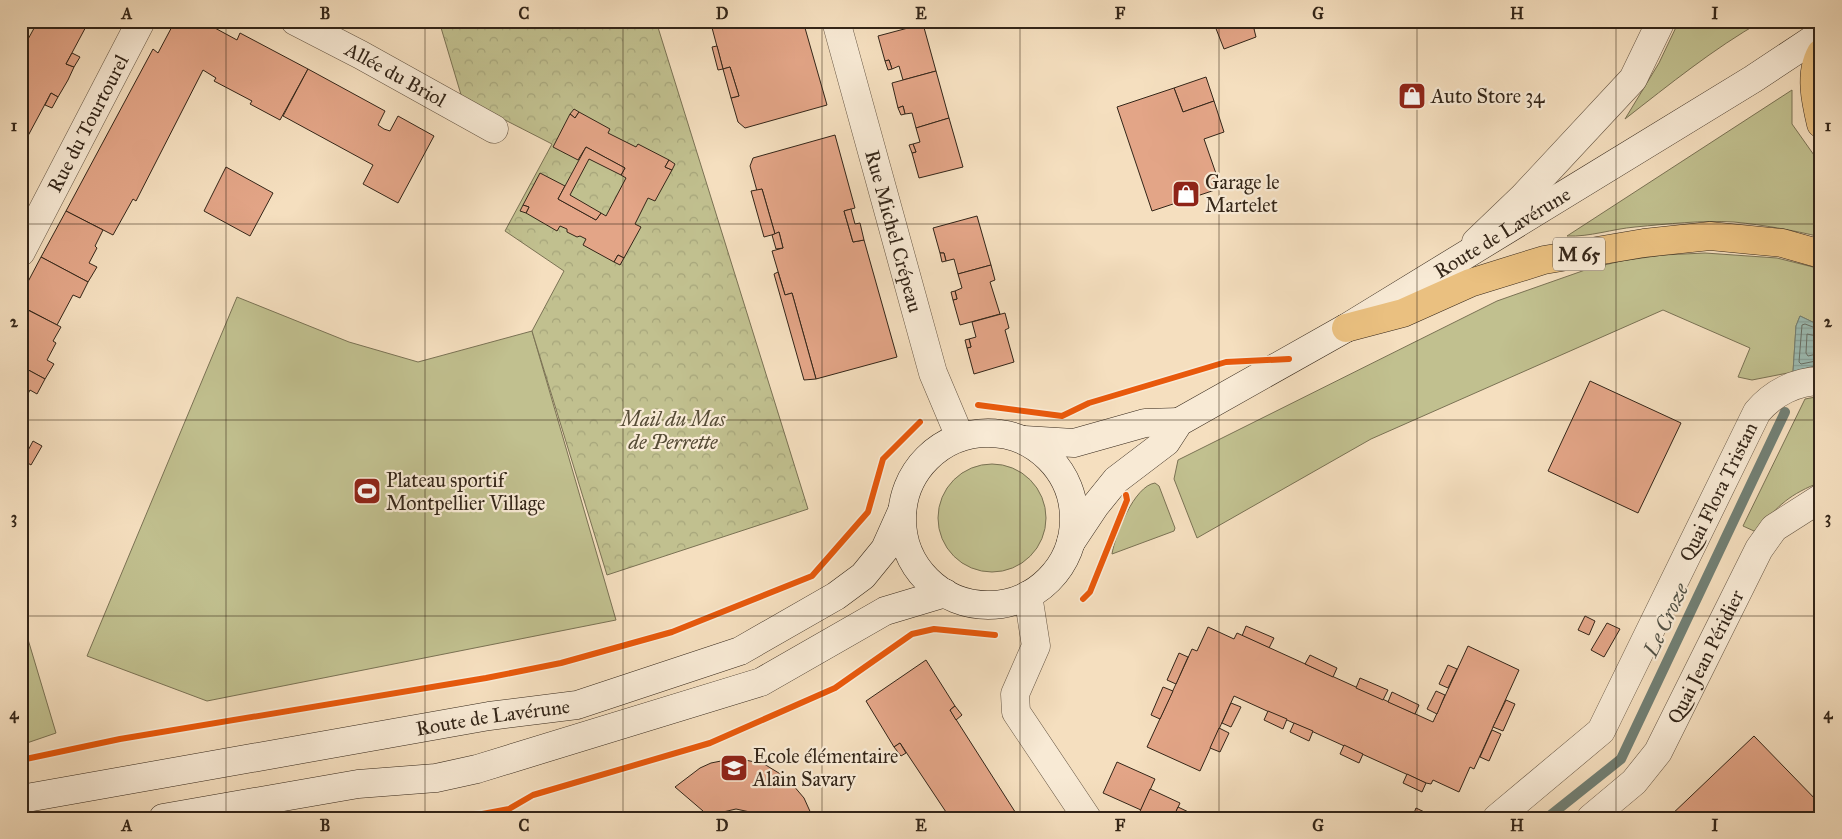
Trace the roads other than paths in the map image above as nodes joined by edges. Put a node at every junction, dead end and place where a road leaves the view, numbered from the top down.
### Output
1 (141, 21) edge
2 (295, 21) edge
3 (836, 21) edge
4 (1661, 21) edge
5 (1821, 34) edge
6 (1821, 53) edge
7 (1821, 124) edge
8 (494, 129) dead end
9 (21, 252) edge
10 (1821, 254) edge
11 (1458, 260) junction
12 (1346, 328) junction
13 (1821, 381) edge
14 (1179, 422) junction
15 (960, 437) junction
16 (1024, 440) junction
17 (1821, 498) edge
18 (902, 511) junction
19 (1071, 542) junction
20 (945, 593) junction
21 (1028, 595) junction
22 (21, 799) edge
23 (163, 818) edge
24 (1087, 818) edge
25 (1497, 818) edge
26 (1591, 818) edge

1 - 9 main road, Rue du Tourtourel
2 - 8 main road, Allée du Briol
3 - 15 main road, Rue Michel Crépeau
4 - 11 main road
5 - 11 main road, Route de Lavérune
6 - 7 main road
10 - 12 main road, M 65
11 - 12 main road, Route de Lavérune
12 - 14 main road, Route de Lavérune
13 - 25 main road, Quai Flora Tristan
14 - 16 main road, Route de Lavérune
14 - 19 main road, Route de Lavérune
15 - 16 main road
15 - 18 main road
16 - 19 main road
17 - 26 main road, Quai Jean Péridier
18 - 20 main road
18 - 22 main road, Route de Lavérune
19 - 21 main road
20 - 21 main road
20 - 23 main road, Route de Lavérune
21 - 24 main road

